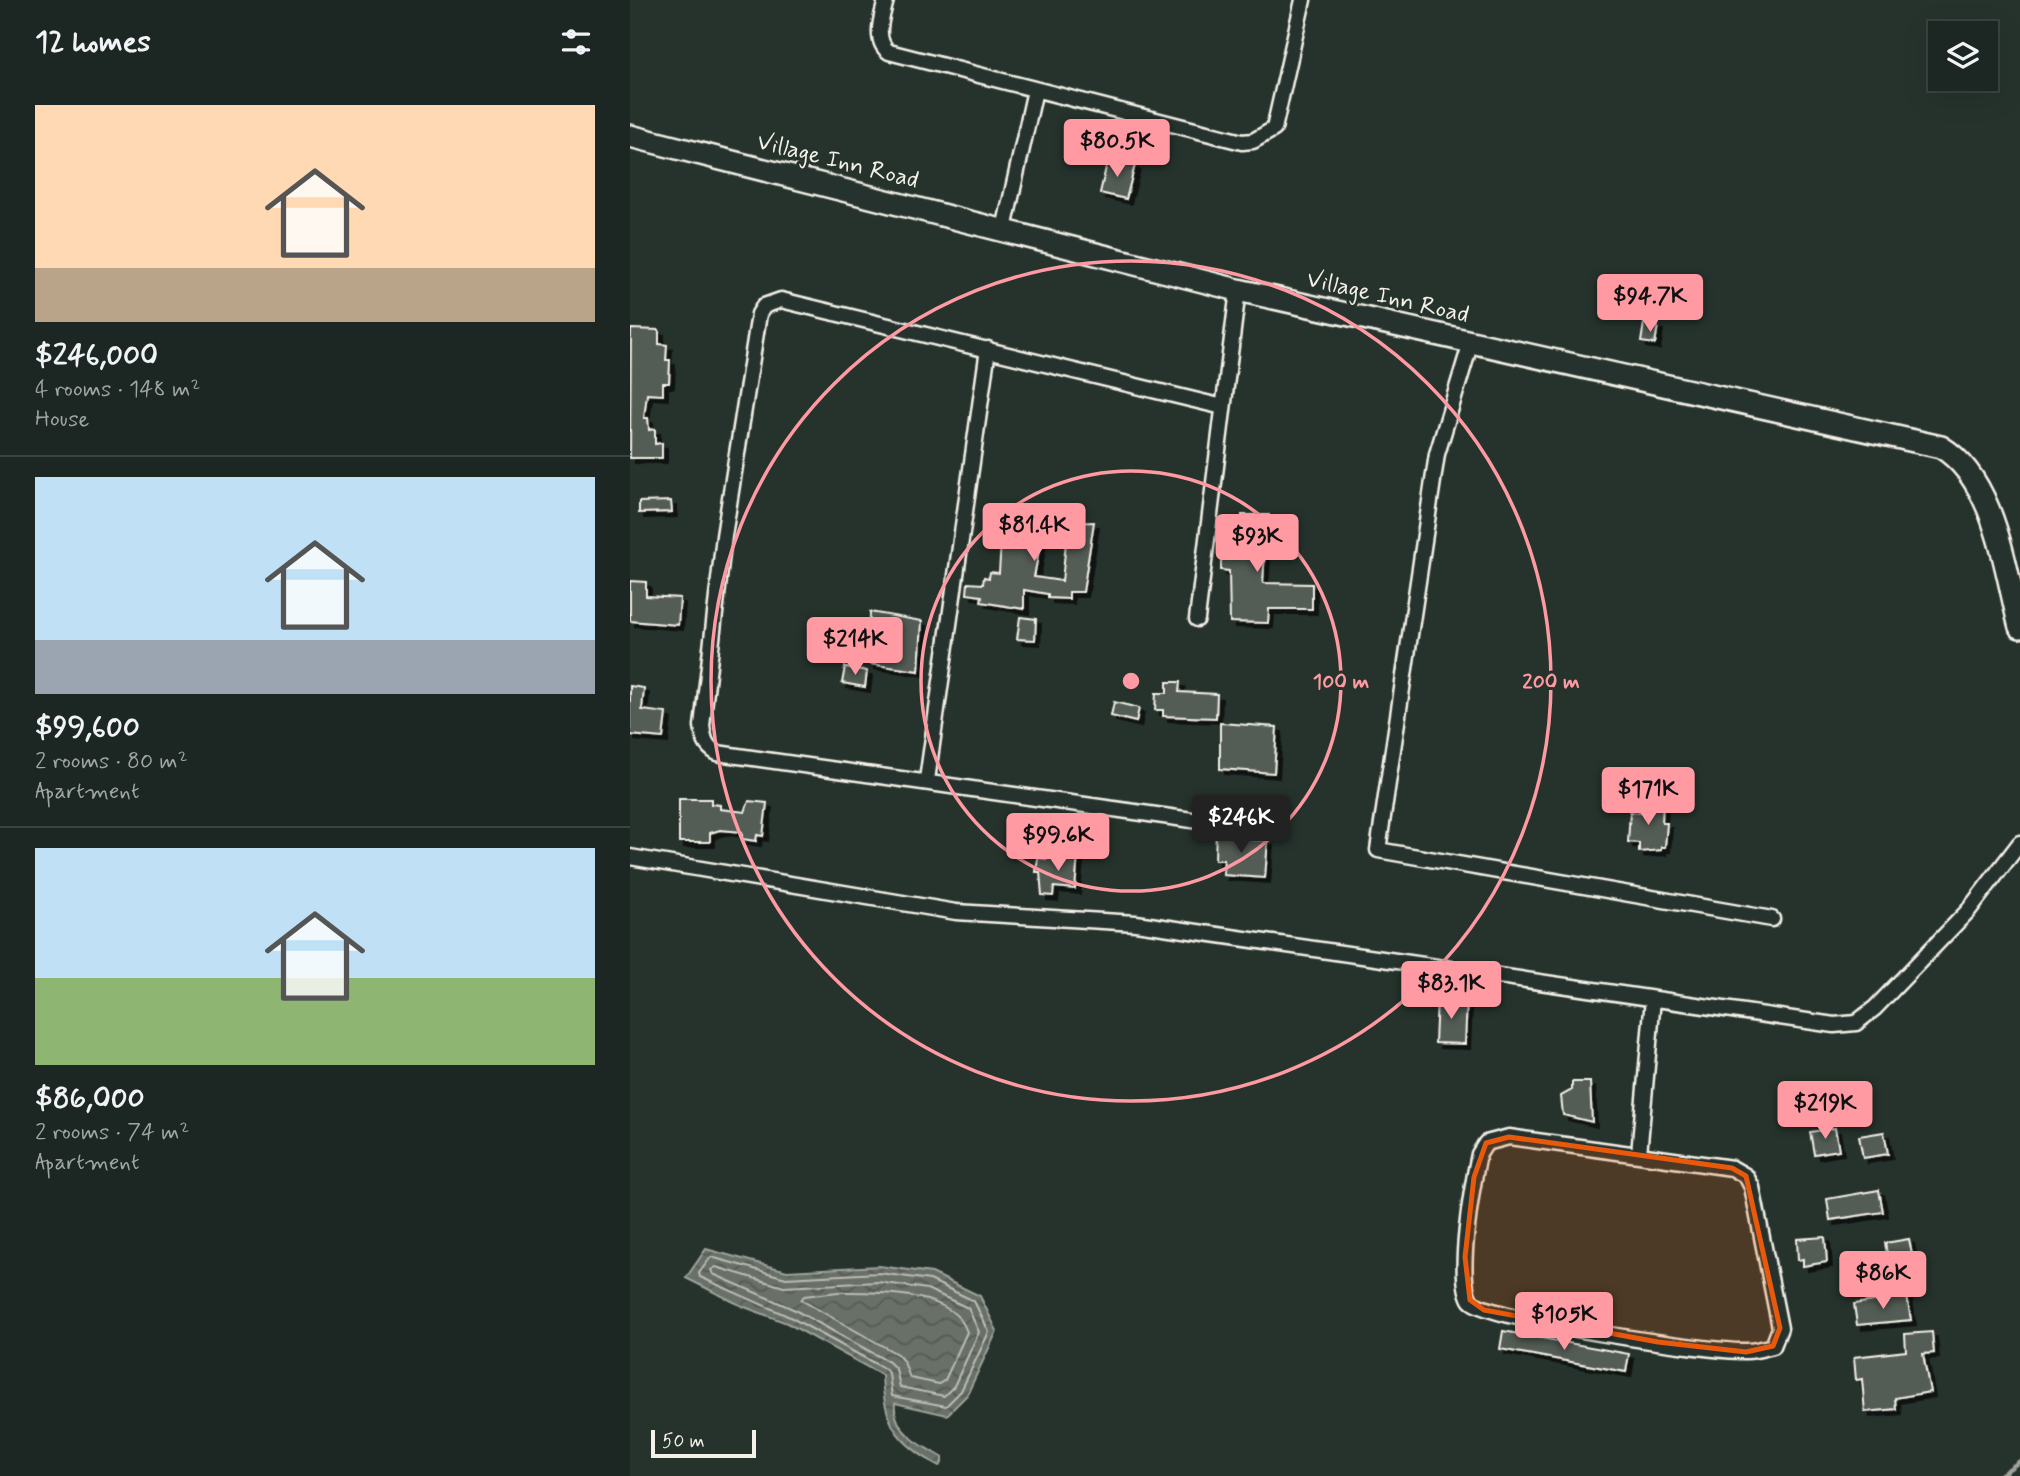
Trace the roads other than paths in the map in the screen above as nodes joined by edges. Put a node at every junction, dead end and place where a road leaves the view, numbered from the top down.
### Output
1 (886, 0) edge
2 (1303, 0) edge
3 (1035, 90) junction
4 (630, 136) edge
5 (1004, 229) junction
6 (1238, 290) junction
7 (1471, 342) junction
8 (988, 349) junction
9 (1223, 407) junction
10 (1197, 620) dead end
11 (2020, 627) edge
12 (927, 780) junction
13 (1206, 822) dead end
14 (2020, 843) edge
15 (630, 857) edge
16 (1772, 919) dead end
17 (1653, 999) junction
18 (1639, 1154) junction

1 - 3 street
2 - 3 street
3 - 5 street
4 - 5 street, Village Inn Road
5 - 6 street, Village Inn Road
6 - 7 street, Village Inn Road
6 - 9 street
7 - 11 street, Village Inn Road
7 - 16 street
8 - 9 street
8 - 12 street
8 - 12 street
9 - 10 street
12 - 13 street
14 - 17 street
15 - 17 street
17 - 18 street
18 - 18 street

